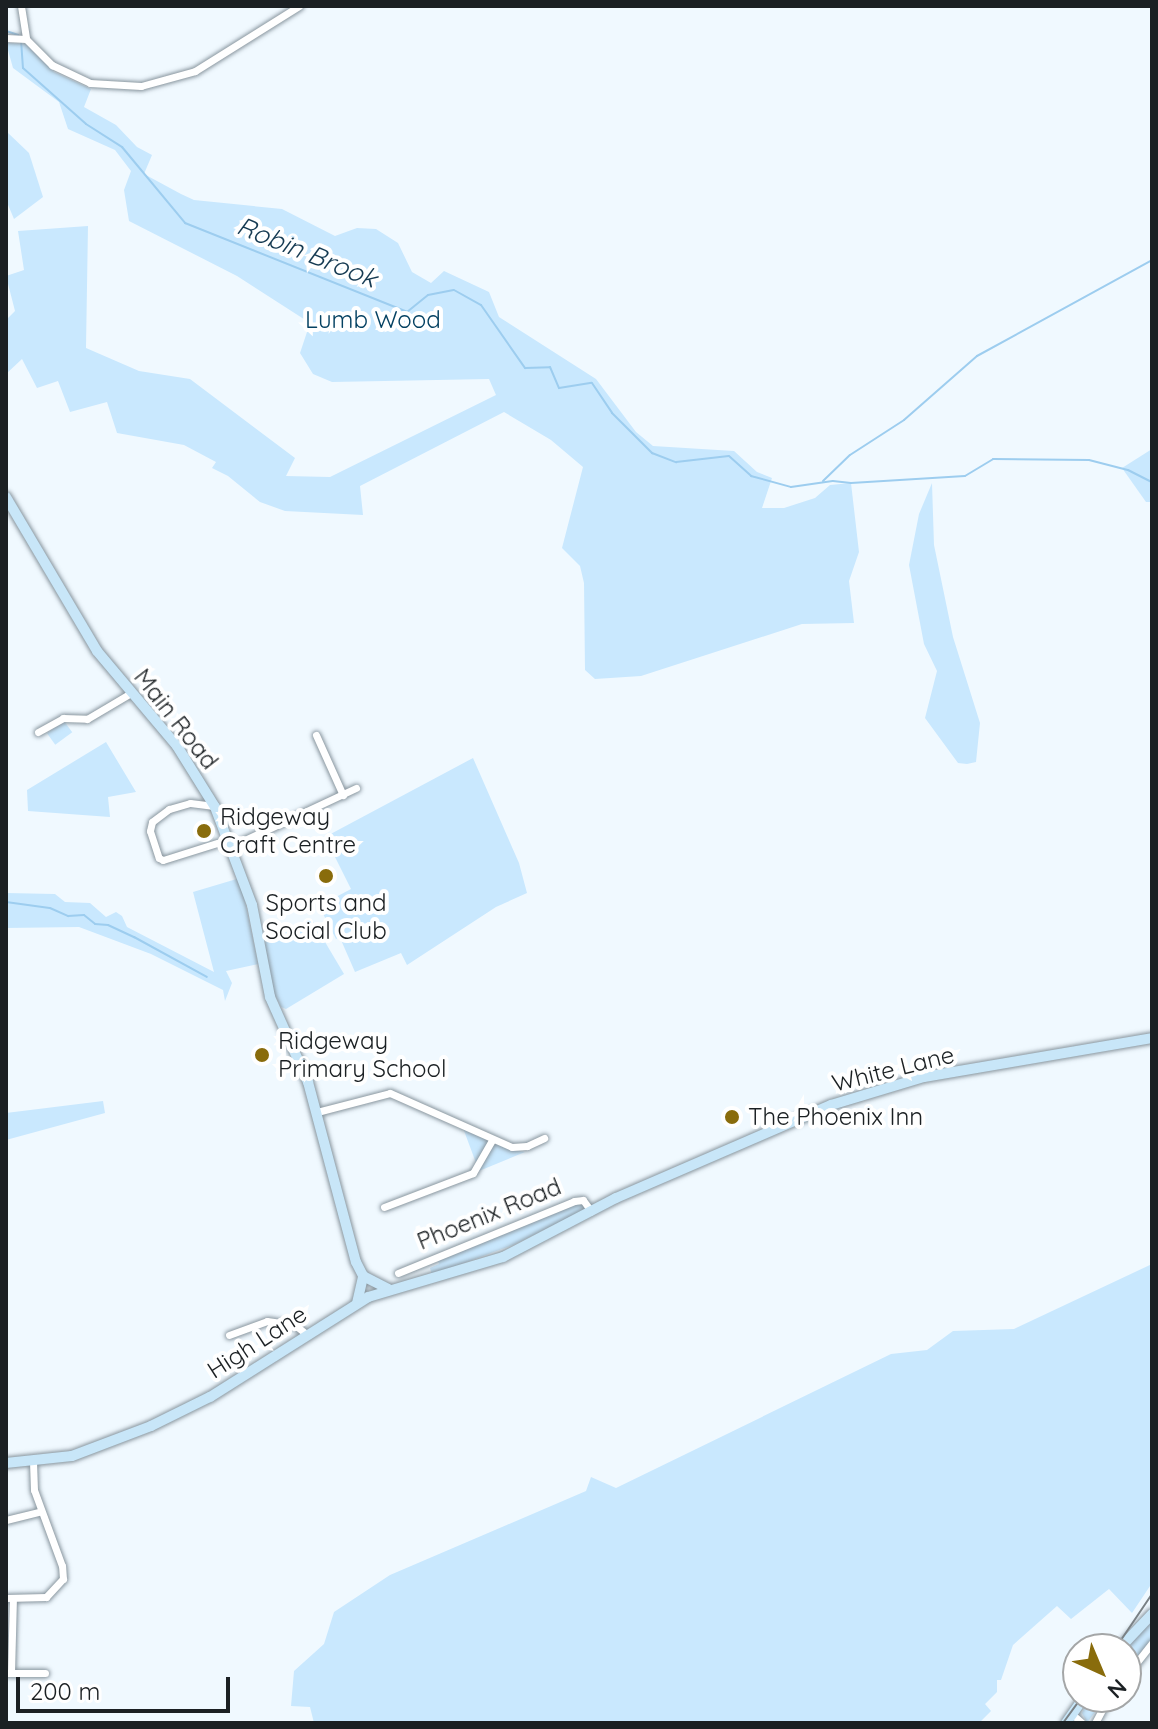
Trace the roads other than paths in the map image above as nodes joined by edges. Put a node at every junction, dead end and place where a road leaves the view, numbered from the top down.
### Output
1 (21, 6) edge
2 (299, 6) edge
3 (6, 38) edge
4 (26, 39) junction
5 (6, 497) edge
6 (131, 693) junction
7 (38, 732) dead end
8 (316, 735) dead end
9 (356, 788) dead end
10 (343, 795) junction
11 (215, 806) junction
12 (217, 843) dead end
13 (232, 846) junction
14 (159, 858) junction
15 (153, 865) dead end
16 (1152, 1038) edge
17 (317, 1112) junction
18 (544, 1138) dead end
19 (493, 1139) junction
20 (384, 1207) dead end
21 (591, 1211) junction
22 (528, 1245) joint
23 (398, 1273) dead end
24 (363, 1276) junction
25 (389, 1289) junction
26 (357, 1303) junction
27 (306, 1334) junction
28 (229, 1335) dead end
29 (33, 1462) junction
30 (6, 1463) edge
31 (41, 1511) junction
32 (6, 1520) edge
33 (9, 1598) edge
34 (1152, 1614) edge
35 (1134, 1633) edge
36 (8, 1673) edge
37 (45, 1673) dead end
38 (1069, 1719) edge
39 (1082, 1723) edge

1 - 4 street
2 - 4 street
3 - 4 street
5 - 6 main road, Main Road
6 - 7 street
6 - 11 main road, Main Road
8 - 10 street
9 - 10 street
10 - 13 street
11 - 13 main road, Main Road
11 - 14 street
12 - 14 street
13 - 17 main road, Main Road
14 - 15 street
16 - 21 main road, White Lane
17 - 19 street
17 - 24 main road, Main Road
18 - 19 street
19 - 20 street
21 - 22 main road, White Lane
21 - 23 street, Phoenix Road
22 - 25 main road, High Lane
24 - 25 main road
24 - 26 main road
25 - 26 main road, High Lane
26 - 27 main road, High Lane
27 - 28 street
27 - 29 main road, High Lane
29 - 30 main road, High Lane
29 - 31 street
31 - 32 street
31 - 33 street
33 - 36 street
34 - 35 main road
36 - 37 street
38 - 39 street

